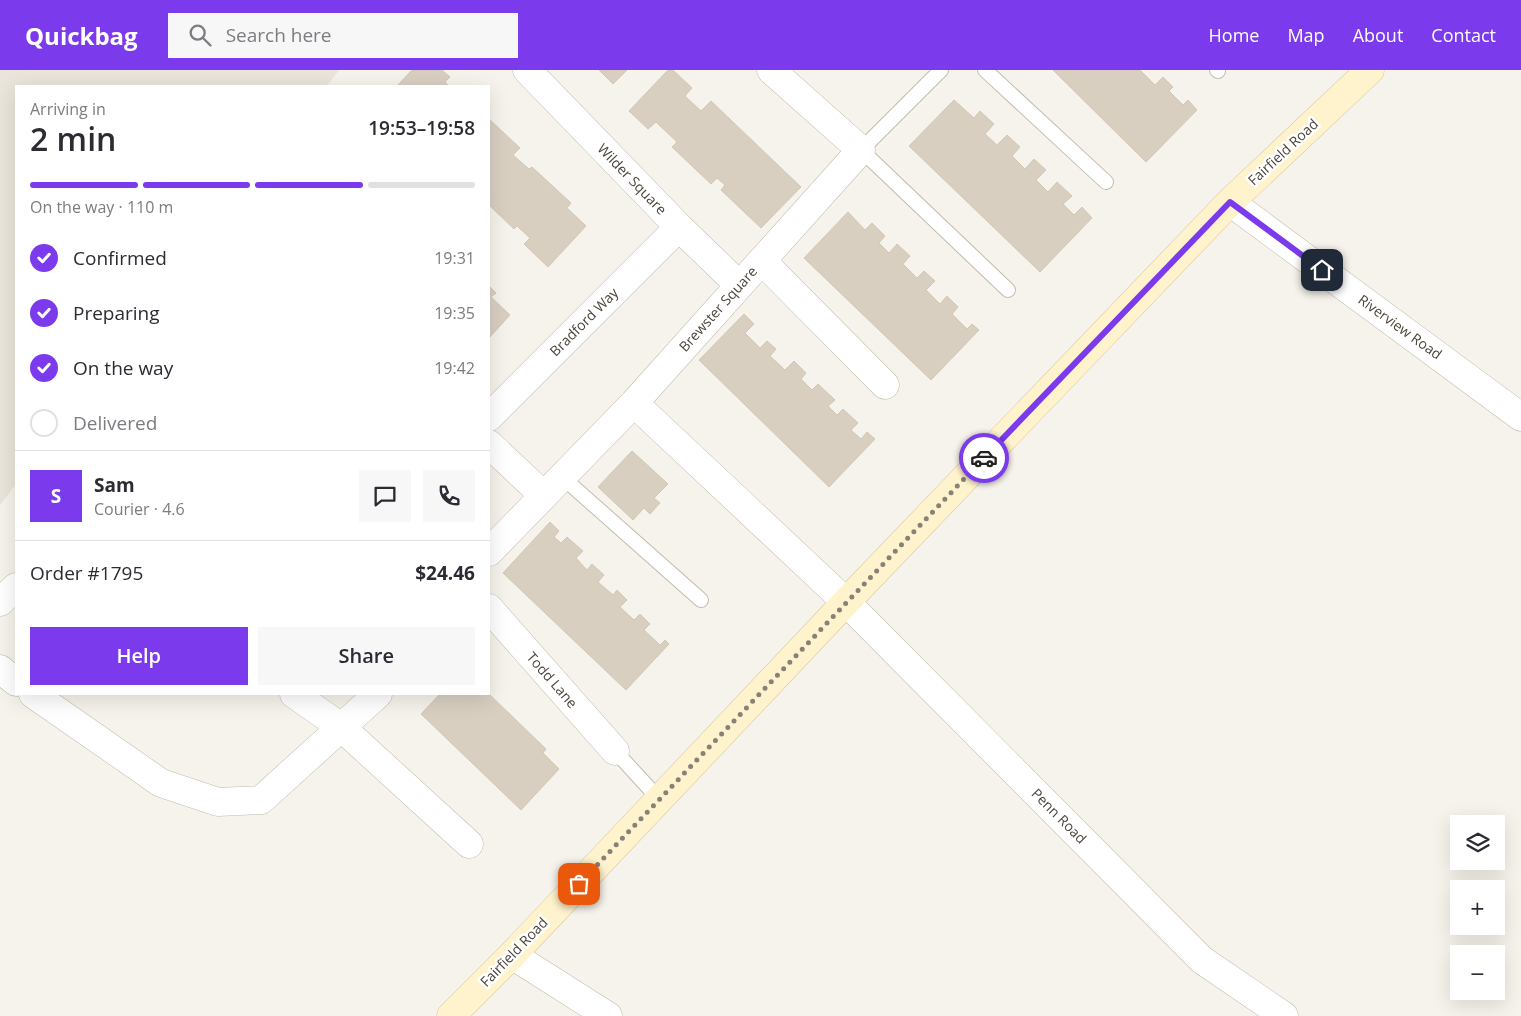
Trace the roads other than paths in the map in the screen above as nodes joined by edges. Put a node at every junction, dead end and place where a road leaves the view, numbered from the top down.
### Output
1 (527, 70) edge
2 (771, 70) edge
3 (941, 70) edge
4 (985, 70) edge
5 (1370, 70) edge
6 (861, 150) junction
7 (1106, 182) dead end
8 (1230, 202) junction
9 (679, 227) junction
10 (762, 261) junction
11 (739, 285) junction
12 (1008, 290) dead end
13 (885, 385) dead end
14 (634, 403) junction
15 (490, 416) edge
16 (1521, 417) edge
17 (490, 445) edge
18 (552, 485) junction
19 (490, 551) edge
20 (15, 588) edge
21 (700, 600) dead end
22 (0, 602) edge
23 (846, 602) junction
24 (490, 609) edge
25 (0, 669) edge
26 (15, 681) edge
27 (34, 695) edge
28 (295, 695) edge
29 (377, 695) edge
30 (341, 727) junction
31 (615, 751) joint
32 (659, 799) junction
33 (469, 844) dead end
34 (512, 955) junction
35 (451, 1016) edge
36 (608, 1016) edge
37 (1284, 1016) edge

1 - 9 street, Wilder Square
2 - 6 street
3 - 6 lane
4 - 7 lane
5 - 8 main road, Fairfield Road
6 - 10 street, Brewster Square
6 - 12 lane
8 - 16 street, Riverview Road
8 - 23 main road, Fairfield Road
9 - 11 street, Wilder Square
9 - 15 street, Bradford Way
10 - 11 street, Brewster Square
10 - 13 street
11 - 14 street, Brewster Square
14 - 18 street, Brewster Square
14 - 23 street, Penn Road
17 - 18 street
18 - 19 street, Brewster Square
18 - 21 lane
20 - 22 street
23 - 32 main road, Fairfield Road
23 - 37 street, Penn Road
24 - 31 street, Todd Lane
25 - 26 street
27 - 30 street
28 - 30 street
29 - 30 street
30 - 33 street
31 - 32 lane
32 - 34 main road, Fairfield Road
34 - 35 main road, Fairfield Road
34 - 36 street

